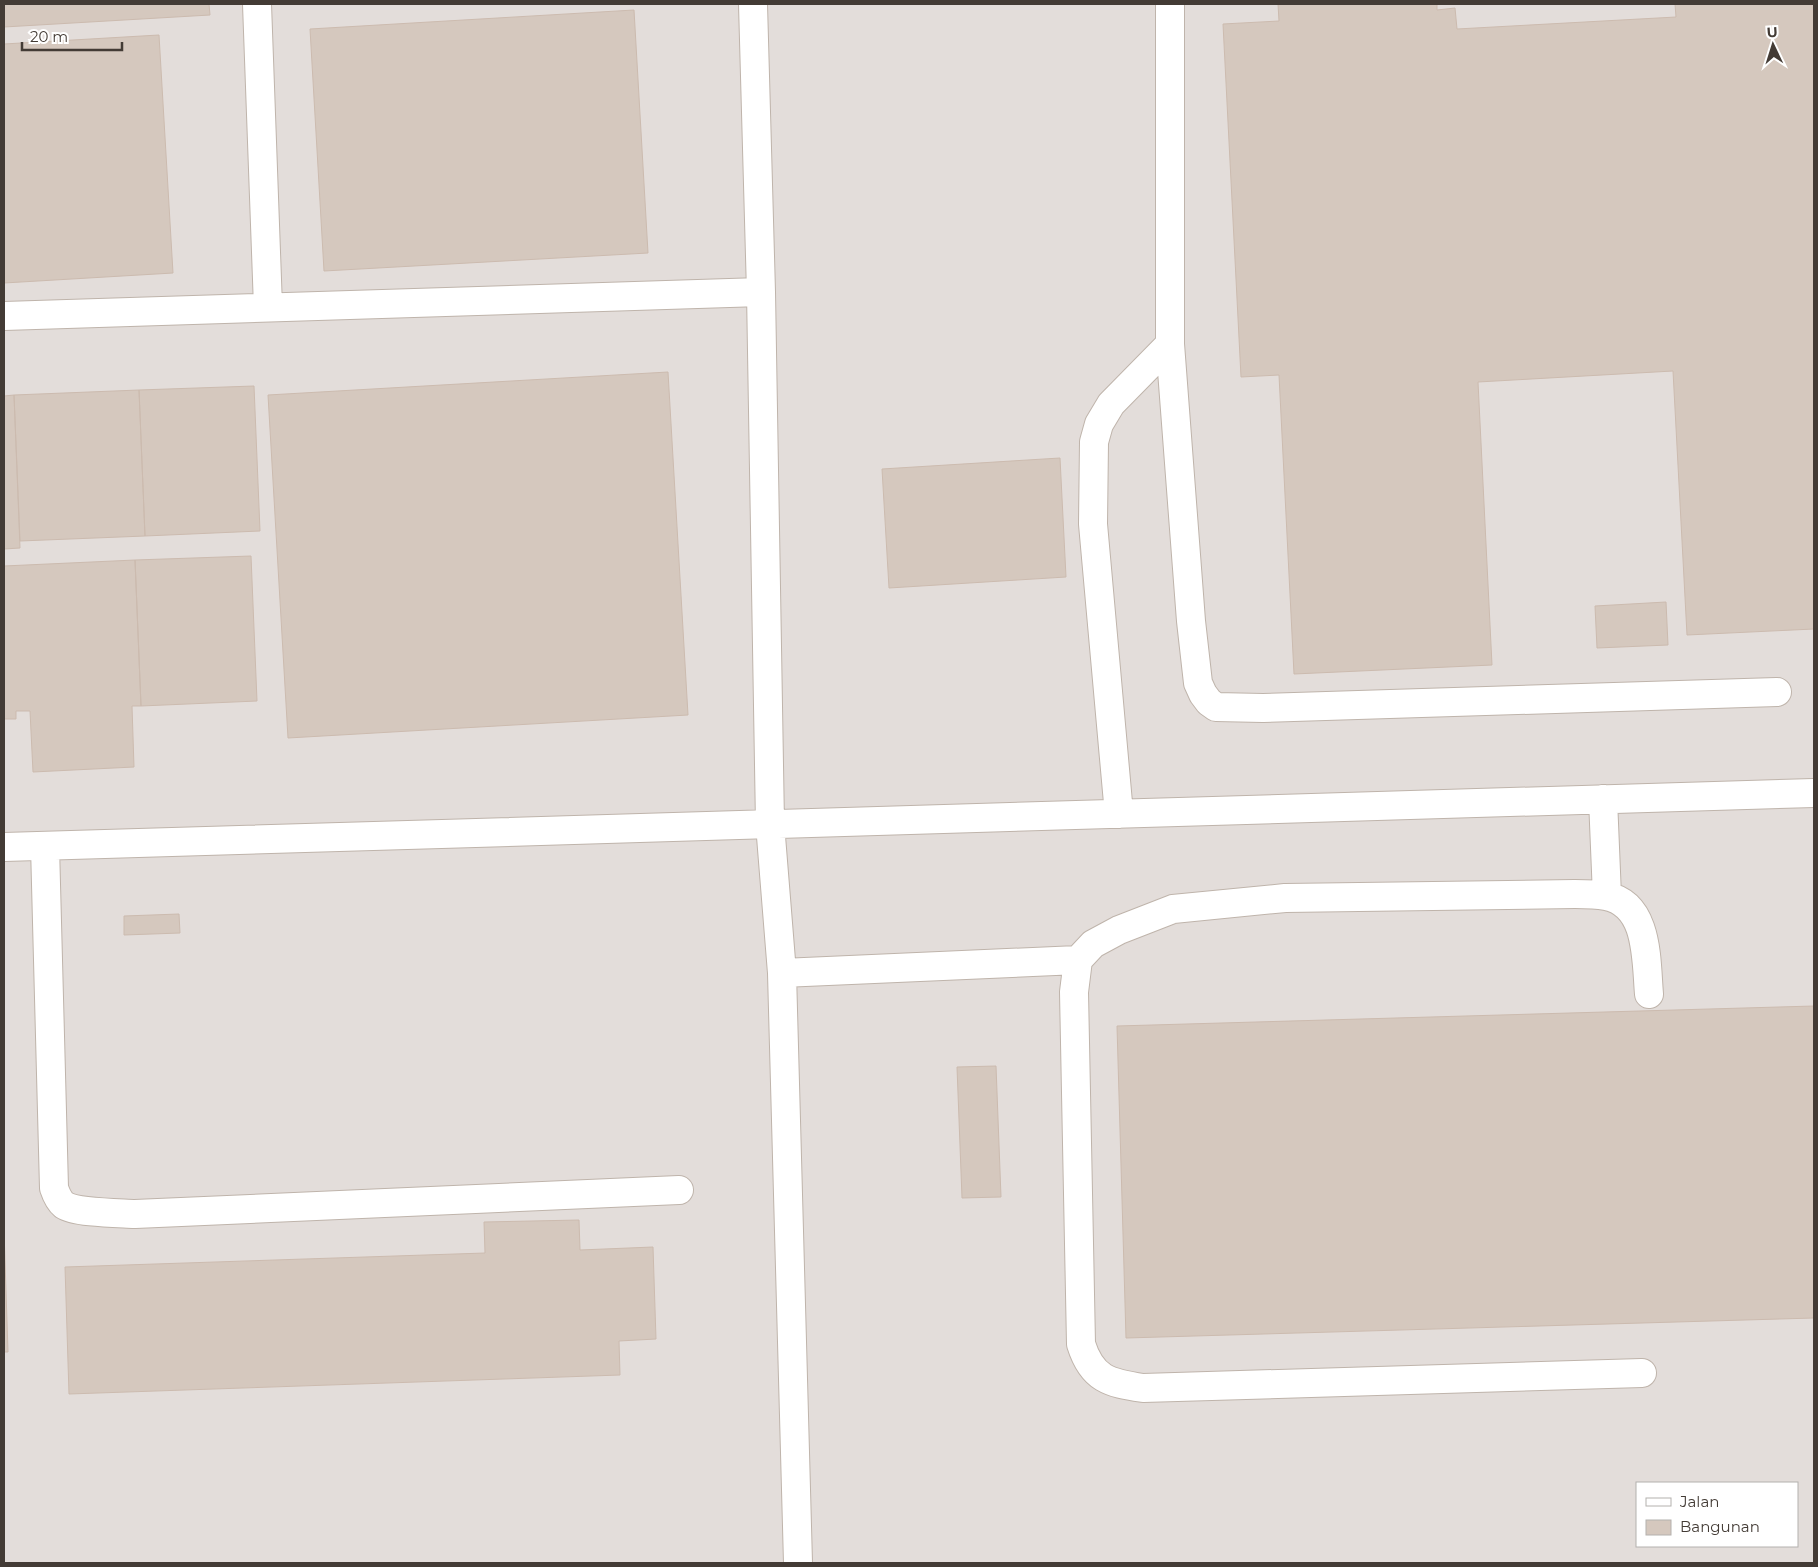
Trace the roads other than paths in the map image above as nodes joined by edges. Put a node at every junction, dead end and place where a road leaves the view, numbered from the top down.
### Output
1 (257, 4) edge
2 (753, 4) edge
3 (1170, 4) edge
4 (761, 292) junction
5 (268, 307) junction
6 (4, 316) edge
7 (1170, 344) junction
8 (1777, 692) dead end
9 (1814, 792) edge
10 (1603, 799) junction
11 (1118, 814) junction
12 (770, 824) junction
13 (46, 846) junction
14 (4, 847) edge
15 (1607, 896) junction
16 (1078, 960) junction
17 (782, 973) junction
18 (1649, 994) dead end
19 (679, 1190) dead end
20 (1642, 1373) dead end
21 (798, 1563) edge

1 - 5 street
2 - 4 street
3 - 7 street
4 - 5 street
4 - 12 street
5 - 6 street
7 - 8 street
7 - 11 street
9 - 10 street
10 - 11 street
10 - 15 street
11 - 12 street
12 - 13 street
12 - 17 street
13 - 14 street
13 - 19 street
15 - 16 street
15 - 18 street
16 - 17 street
16 - 20 street
17 - 21 street

